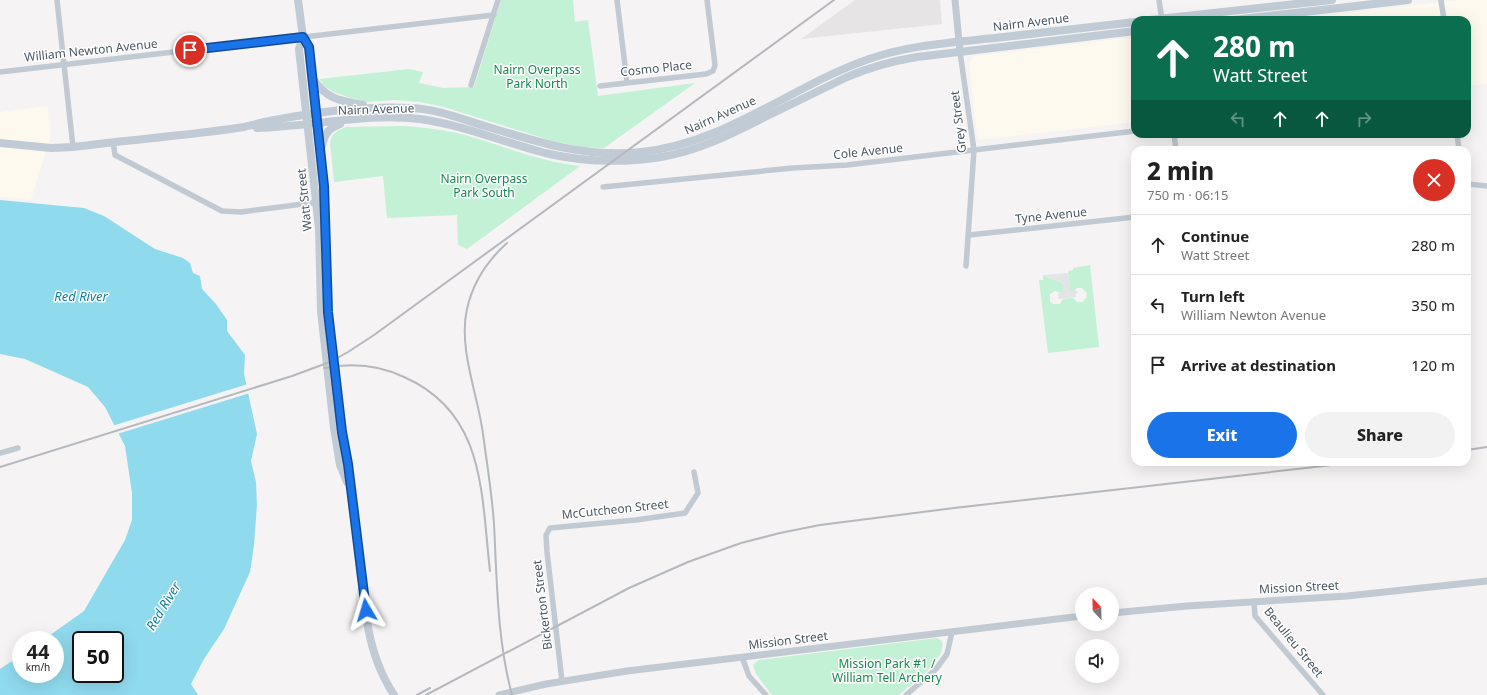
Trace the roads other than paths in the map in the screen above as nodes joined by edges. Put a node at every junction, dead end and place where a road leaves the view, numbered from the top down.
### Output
1 (57, 0) edge
2 (298, 0) edge
3 (498, 0) edge
4 (617, 0) edge
5 (707, 0) edge
6 (955, 0) edge
7 (1159, 0) edge
8 (1328, 0) edge
9 (1408, 0) edge
10 (1441, 0) edge
11 (1275, 6) junction
12 (1325, 10) junction
13 (494, 15) junction
14 (1162, 16) edge
15 (1222, 16) edge
16 (1266, 16) joint
17 (1443, 16) edge
18 (1131, 22) edge
19 (1090, 27) junction
20 (1131, 32) edge
21 (1038, 33) junction
22 (303, 37) junction
23 (1089, 37) junction
24 (959, 42) junction
25 (1029, 44) junction
26 (960, 52) junction
27 (64, 64) junction
28 (0, 72) edge
29 (312, 78) junction
30 (627, 82) junction
31 (471, 85) dead end
32 (600, 86) dead end
33 (372, 107) junction
34 (316, 113) junction
35 (306, 115) junction
36 (348, 120) junction
37 (318, 124) junction
38 (307, 125) junction
39 (238, 128) junction
40 (735, 128) junction
41 (1131, 131) edge
42 (504, 136) junction
43 (113, 142) junction
44 (0, 144) edge
45 (73, 147) junction
46 (974, 150) junction
47 (321, 152) junction
48 (1471, 184) edge
49 (1487, 186) edge
50 (602, 187) dead end
51 (321, 202) junction
52 (1131, 217) edge
53 (969, 235) junction
54 (966, 266) dead end
55 (18, 448) dead end
56 (0, 453) edge
57 (694, 472) dead end
58 (550, 528) joint
59 (1487, 581) edge
60 (1254, 601) junction
61 (1119, 612) edge
62 (1075, 617) edge
63 (952, 632) junction
64 (742, 656) junction
65 (562, 681) junction
66 (522, 692) edge
67 (394, 695) edge
68 (499, 695) edge
69 (766, 695) edge
70 (906, 695) edge
71 (1322, 695) edge

1 - 27 street
2 - 22 main road, Watt Street
3 - 13 street
4 - 30 street
5 - 30 street, Cosmo Place
6 - 24 street, Grey Street
7 - 14 street
8 - 11 main road
8 - 12 main road
9 - 12 main road
10 - 17 street
11 - 15 main road
11 - 16 main road
12 - 16 main road
13 - 22 street, William Newton Avenue
13 - 31 street
18 - 19 main road, Nairn Avenue
19 - 21 main road, Nairn Avenue
19 - 23 main road
20 - 23 main road, Nairn Avenue
21 - 24 main road, Nairn Avenue
21 - 25 main road
22 - 27 street, William Newton Avenue
22 - 29 main road, Watt Street
22 - 35 main road, Watt Street
23 - 25 main road, Nairn Avenue
24 - 26 street, Grey Street
24 - 40 main road, Nairn Avenue
25 - 26 main road, Nairn Avenue
26 - 40 main road, Nairn Avenue
26 - 46 street, Grey Street
27 - 28 street, William Newton Avenue
27 - 45 street
29 - 33 main road
29 - 34 main road, Watt Street
30 - 32 street, Cosmo Place
33 - 34 main road, Nairn Avenue
33 - 42 main road, Nairn Avenue
34 - 35 main road, Nairn Avenue
34 - 37 main road, Watt Street
35 - 38 main road, Watt Street
35 - 39 main road, Nairn Avenue
36 - 37 main road, Nairn Avenue
36 - 42 main road, Nairn Avenue
36 - 47 main road
37 - 38 main road, Nairn Avenue
37 - 47 main road, Watt Street
38 - 39 main road, Nairn Avenue
38 - 51 main road, Watt Street
39 - 43 main road, Nairn Avenue
40 - 42 main road, Nairn Avenue
41 - 46 street, Cole Avenue
43 - 45 main road, Nairn Avenue
43 - 51 street
44 - 45 main road, Nairn Avenue
46 - 50 street, Cole Avenue
46 - 53 street, Grey Street
47 - 51 main road, Watt Street
48 - 49 street
51 - 67 main road, Watt Street
52 - 53 street, Tyne Avenue
53 - 54 street, Grey Street
55 - 56 street
57 - 58 street, McCutcheon Street
58 - 65 street, Bickerton Street
59 - 60 street, Mission Street
60 - 61 street, Mission Street
60 - 71 street, Beaulieu Street
62 - 63 street, Mission Street
63 - 64 street, Mission Street
63 - 70 street
64 - 65 street, Mission Street
64 - 69 street
65 - 66 street, Mission Street
66 - 68 street, Mission Street

